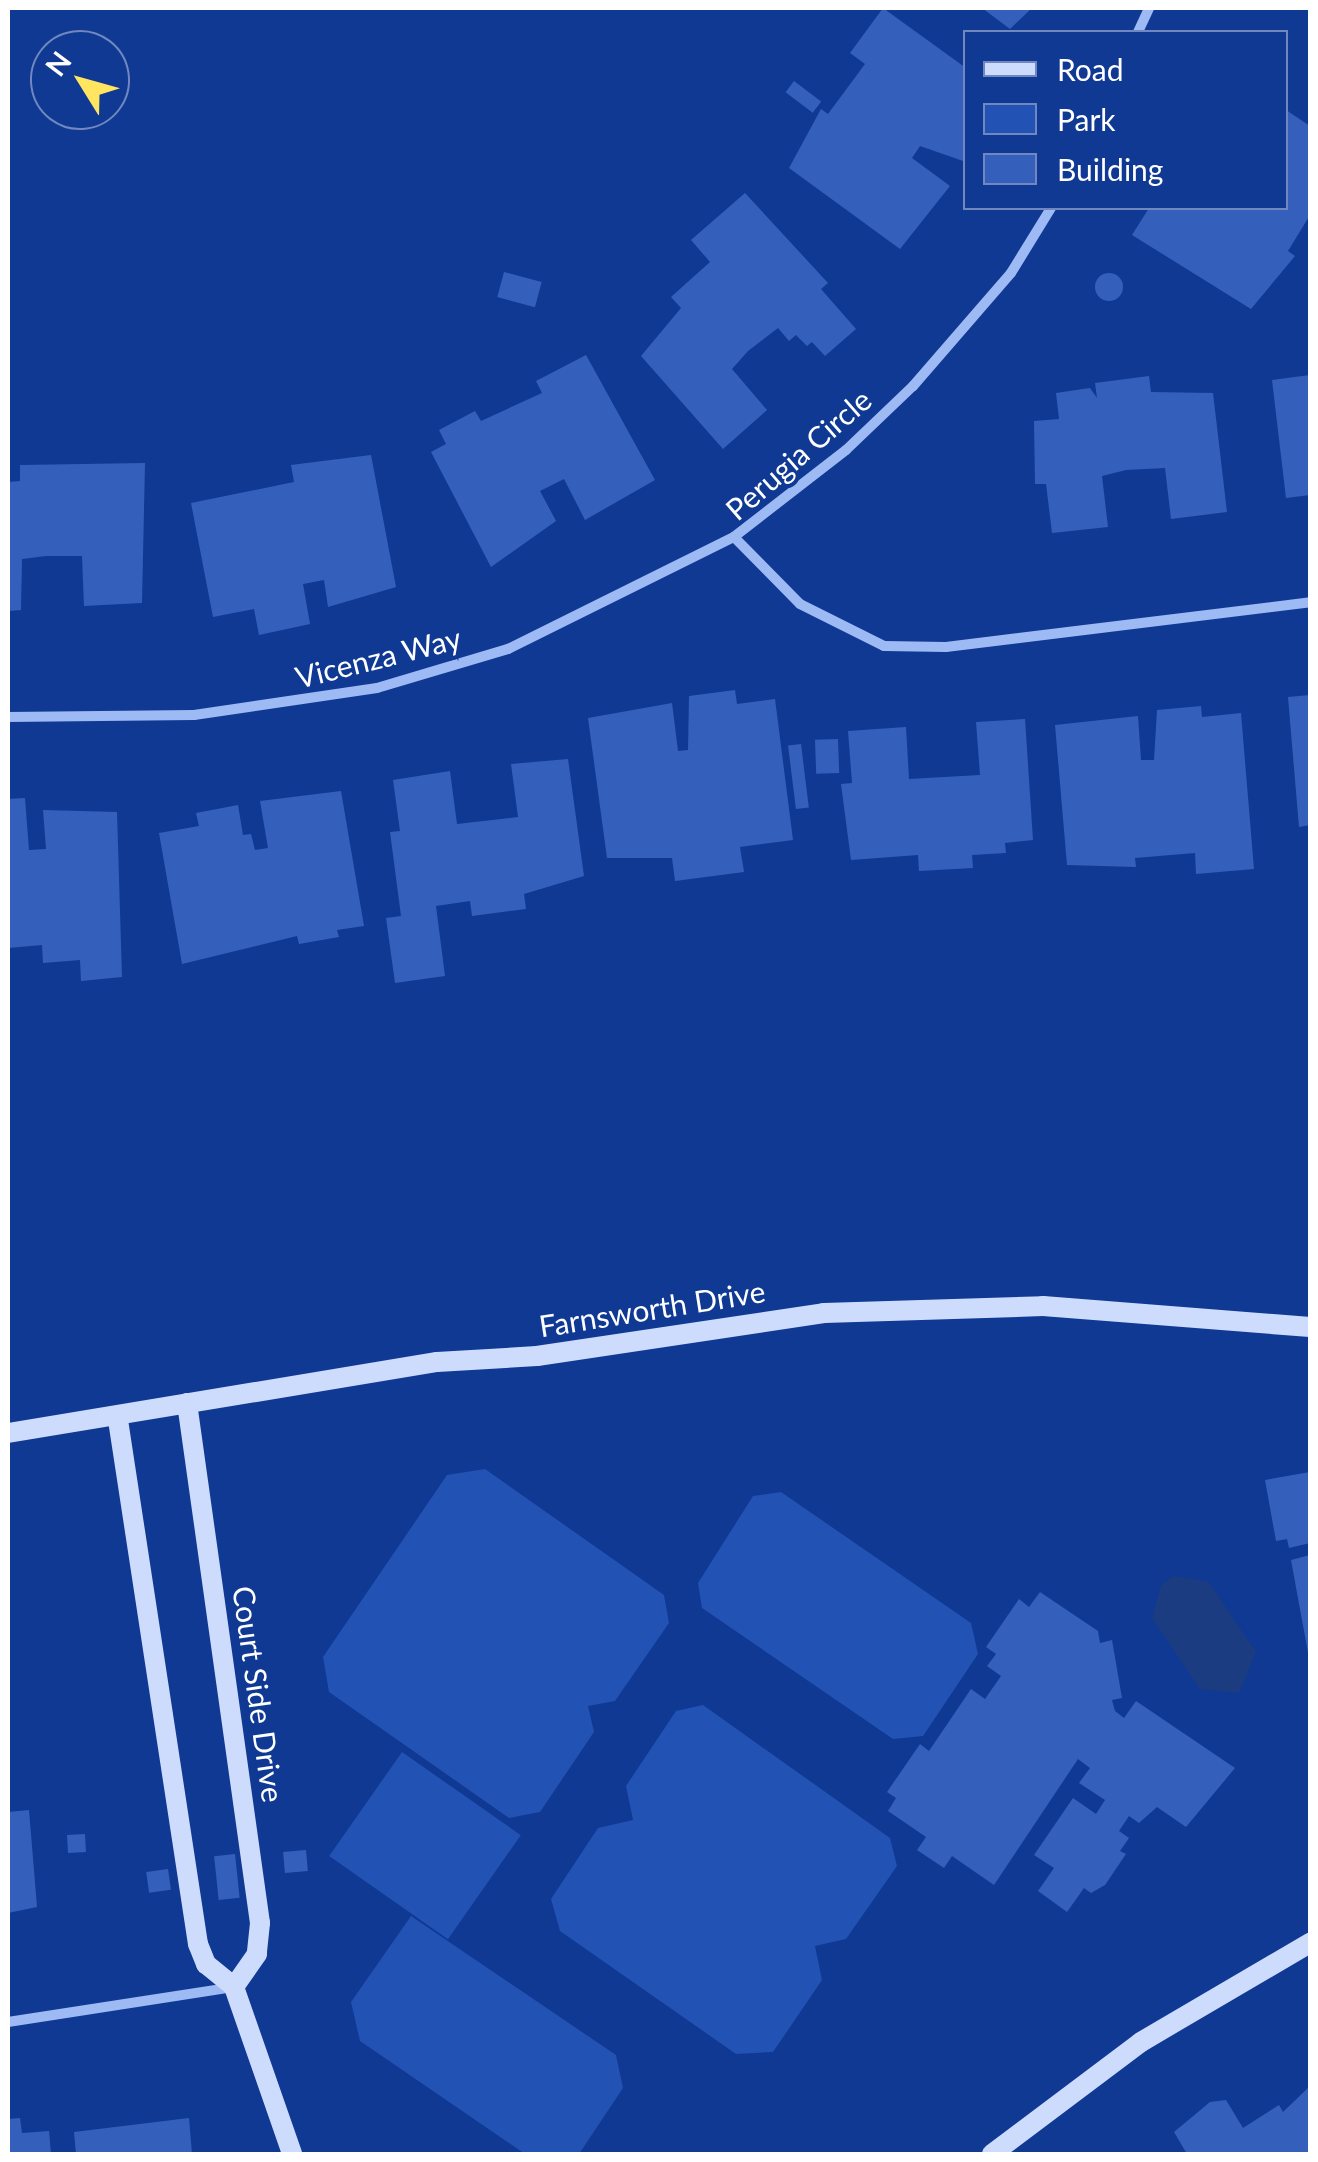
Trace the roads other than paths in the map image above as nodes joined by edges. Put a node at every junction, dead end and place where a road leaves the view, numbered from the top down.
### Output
1 (1050, 210) edge
2 (734, 537) junction
3 (1310, 602) edge
4 (8, 718) edge
5 (1310, 1328) edge
6 (187, 1403) junction
7 (118, 1420) junction
8 (8, 1433) edge
9 (1310, 1943) edge
10 (234, 1986) junction
11 (8, 2022) edge
12 (292, 2154) edge
13 (992, 2154) edge

1 - 2 street, Perugia Circle
2 - 3 street, Perugia Circle
2 - 4 street, Vicenza Way
5 - 6 street, Farnsworth Drive
6 - 7 street, Farnsworth Drive
6 - 10 street, Court Side Drive
7 - 8 street, Farnsworth Drive
7 - 10 street
9 - 13 street
10 - 11 street
10 - 12 street

